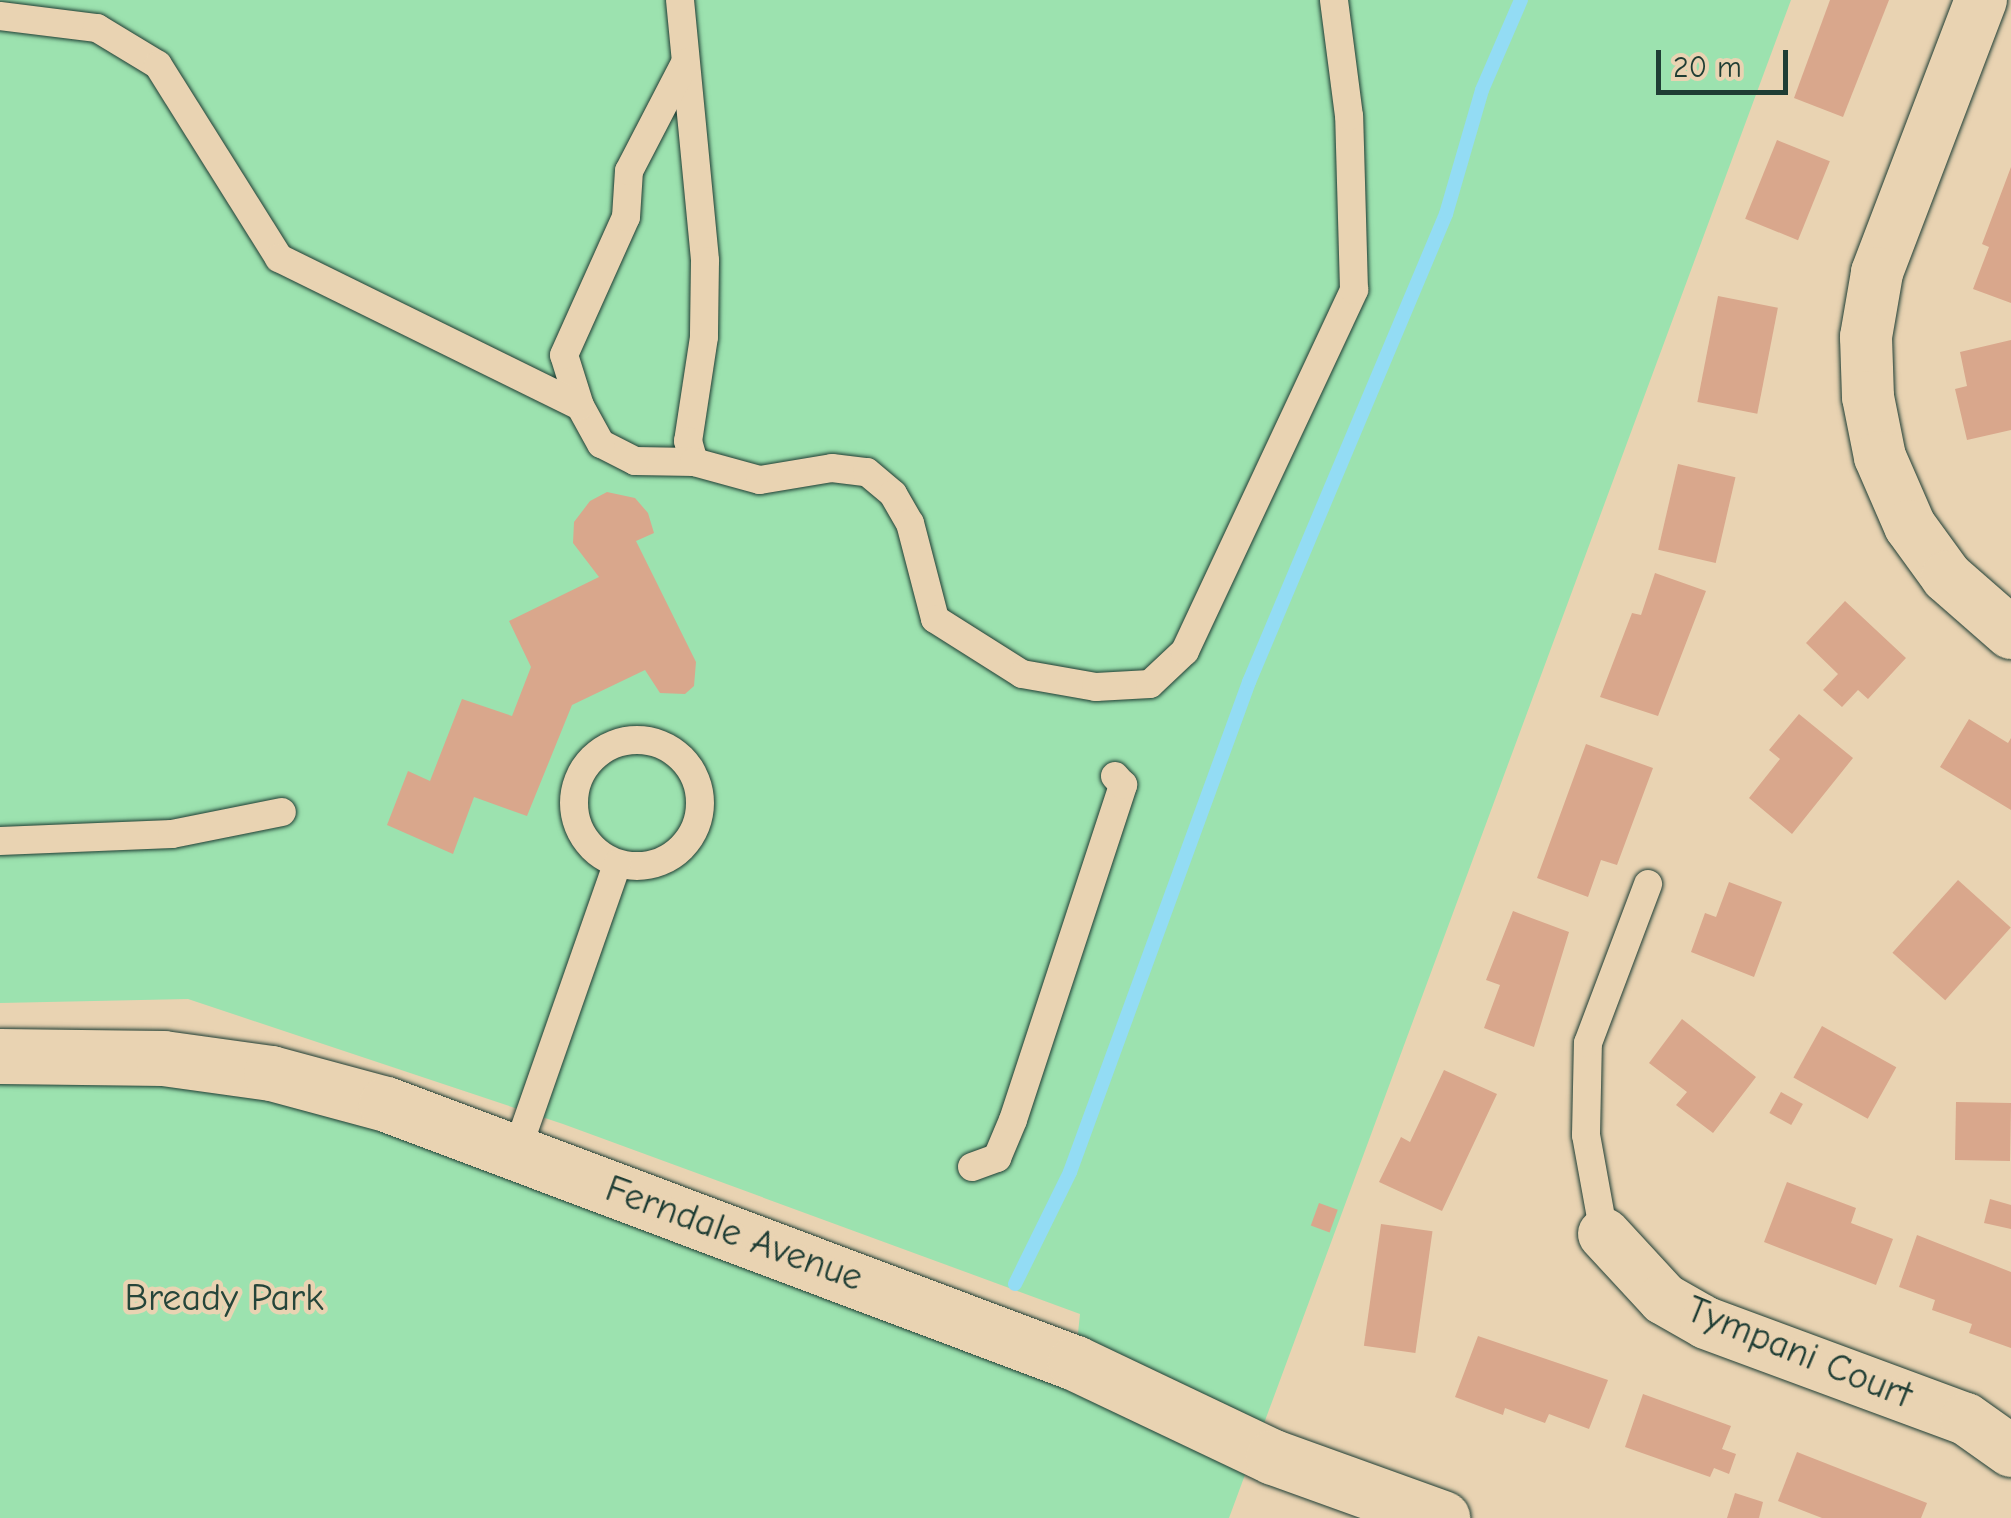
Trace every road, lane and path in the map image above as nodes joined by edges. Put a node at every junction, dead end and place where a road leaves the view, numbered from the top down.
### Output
1 (680, 0) edge
2 (1334, 0) edge
3 (1981, 0) edge
4 (0, 16) edge
5 (685, 63) junction
6 (580, 406) junction
7 (694, 462) junction
8 (2011, 633) edge
9 (1115, 776) dead end
10 (282, 812) dead end
11 (0, 841) edge
12 (617, 864) junction
13 (1648, 884) dead end
14 (0, 1056) edge
15 (516, 1153) junction
16 (972, 1168) dead end
17 (1604, 1234) joint
18 (2011, 1451) edge
19 (1442, 1518) edge

1 - 5 lane
2 - 7 lane
3 - 8 street
4 - 6 lane
5 - 6 lane
5 - 7 lane
6 - 7 lane
9 - 16 lane
10 - 11 lane
12 - 12 lane
12 - 15 lane
13 - 17 lane
14 - 15 street, Ferndale Avenue
15 - 19 street, Ferndale Avenue
17 - 18 street, Tympani Court

